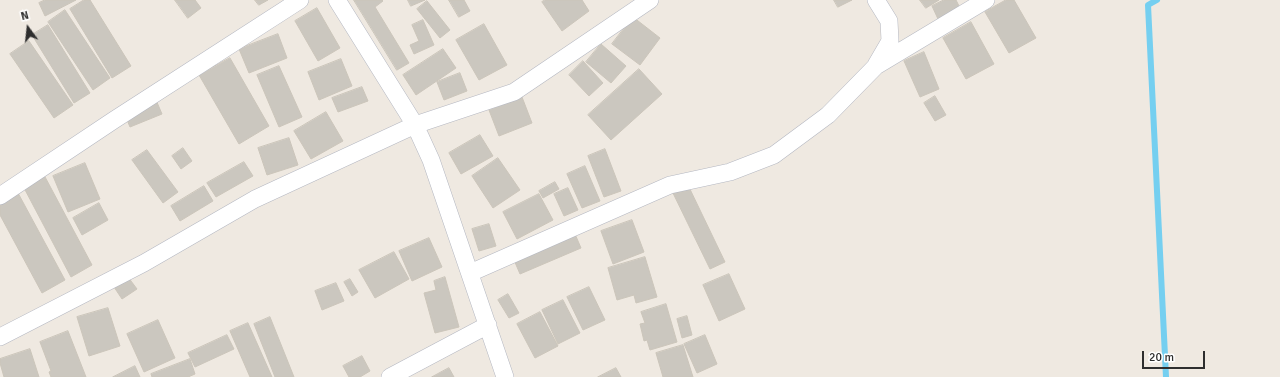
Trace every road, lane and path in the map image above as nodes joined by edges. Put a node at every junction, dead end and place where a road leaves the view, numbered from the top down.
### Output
1 (300, 0) edge
2 (337, 0) edge
3 (650, 0) edge
4 (876, 0) edge
5 (986, 0) edge
6 (876, 66) junction
7 (415, 125) junction
8 (0, 196) edge
9 (470, 274) junction
10 (488, 325) junction
11 (0, 337) edge
12 (390, 377) edge
13 (505, 377) edge

1 - 8 street
2 - 7 street
3 - 7 street
4 - 6 street
5 - 6 street
6 - 9 street
7 - 9 street
7 - 11 street
9 - 10 street
10 - 12 street
10 - 13 street

